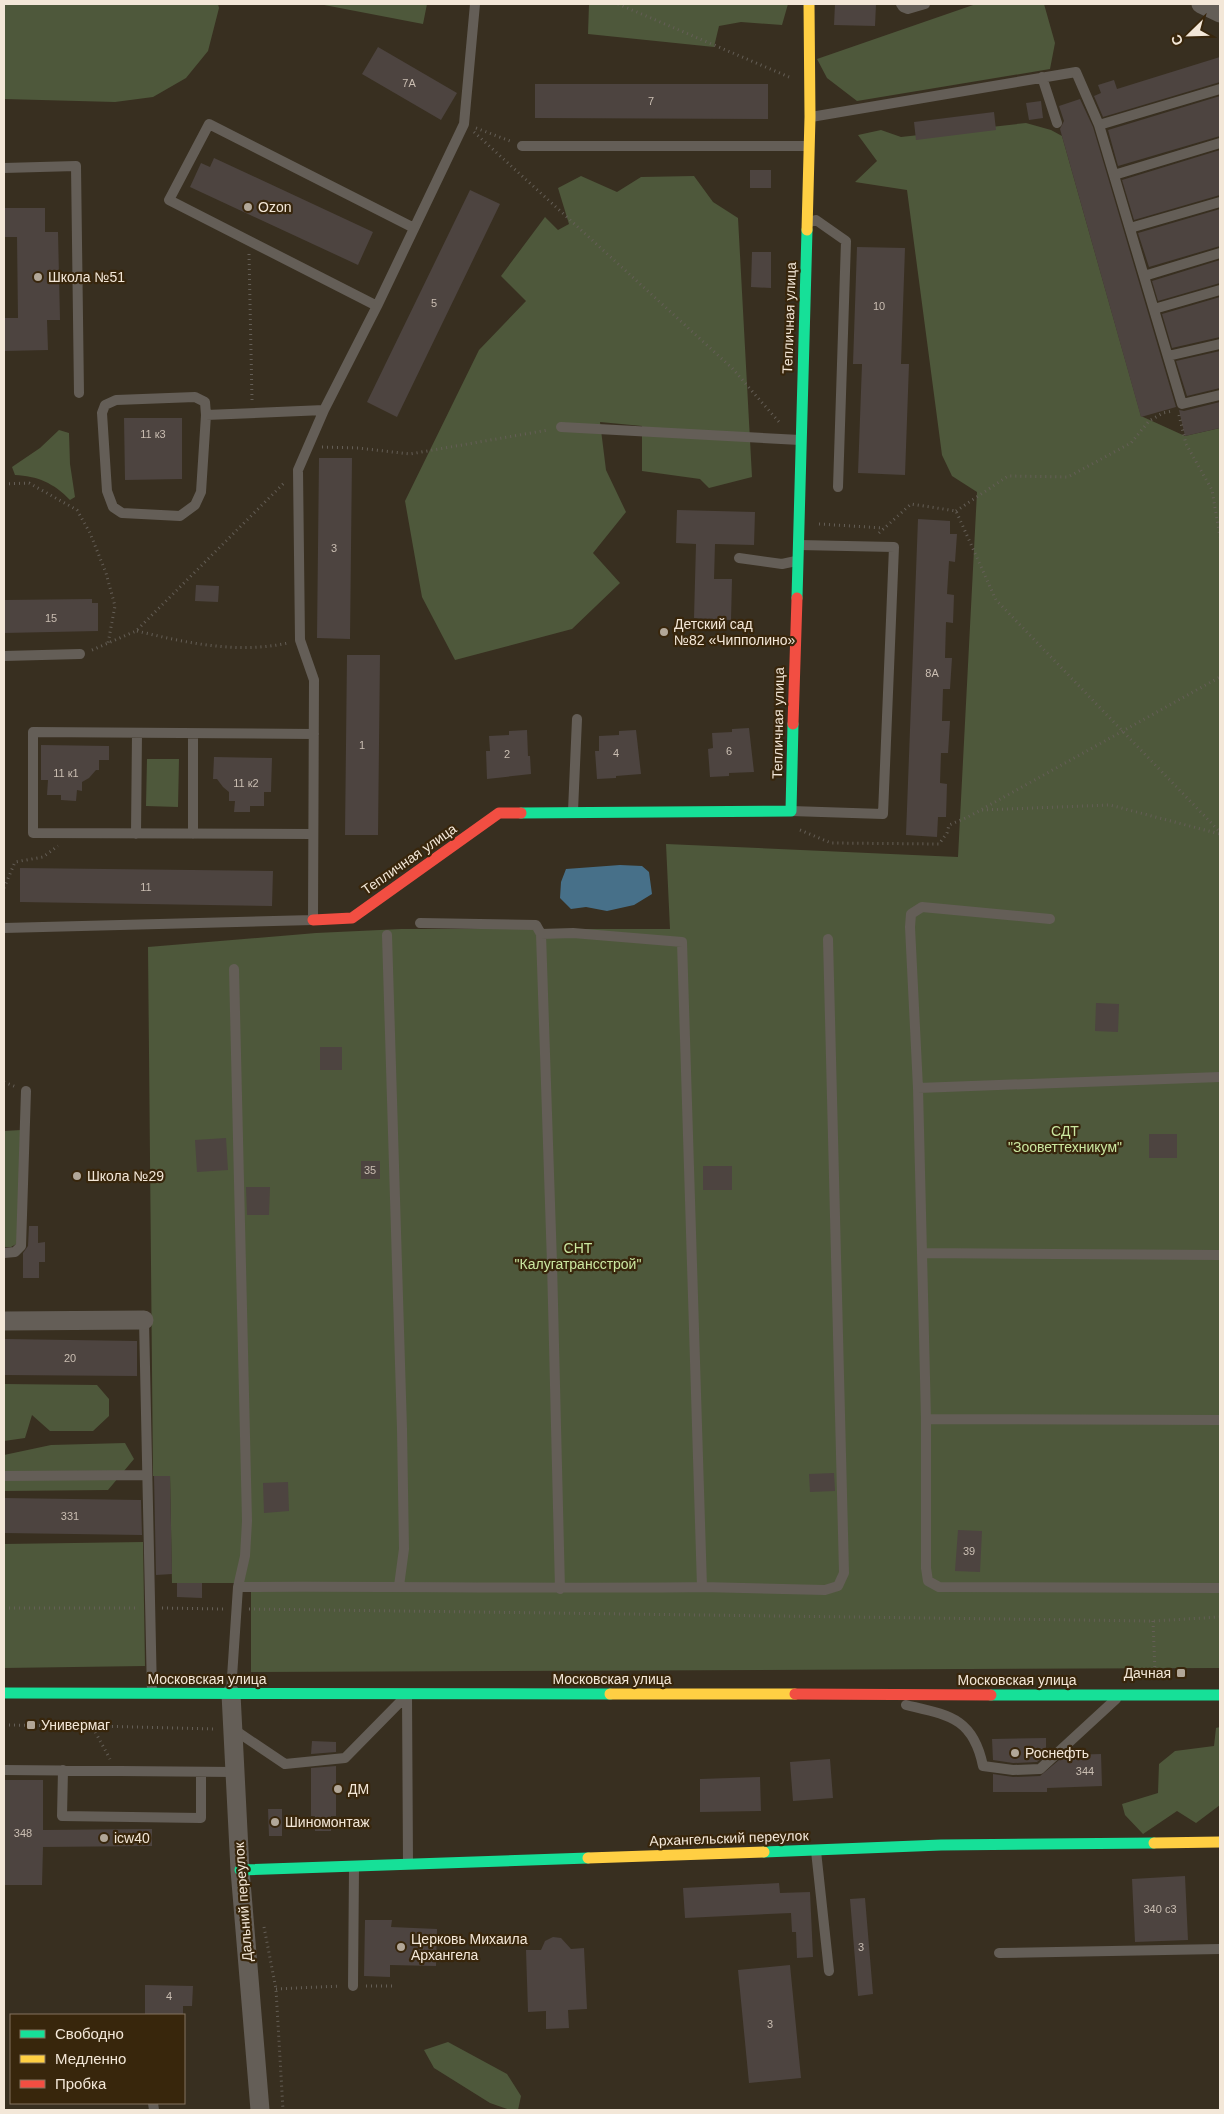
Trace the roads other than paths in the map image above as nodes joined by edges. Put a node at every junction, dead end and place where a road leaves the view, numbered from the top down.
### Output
1 (476, 4) edge
2 (809, 4) edge
3 (901, 4) edge
4 (925, 4) edge
5 (1201, 4) edge
6 (1220, 13) edge
7 (1042, 78) junction
8 (1220, 89) edge
9 (810, 118) junction
10 (1057, 123) dead end
11 (1099, 125) junction
12 (1220, 143) edge
13 (522, 146) road end
14 (809, 146) junction
15 (4, 168) edge
16 (1114, 175) junction
17 (1220, 202) edge
18 (807, 223) junction
19 (414, 228) junction
20 (1130, 228) junction
21 (1220, 253) edge
22 (1144, 276) junction
23 (1220, 290) edge
24 (377, 306) junction
25 (1154, 309) junction
26 (1220, 344) edge
27 (1168, 356) junction
28 (79, 393) dead end
29 (1220, 396) edge
30 (324, 410) junction
31 (206, 415) junction
32 (561, 428) road end
33 (801, 440) junction
34 (838, 487) dead end
35 (798, 545) junction
36 (738, 558) dead end
37 (797, 561) junction
38 (80, 654) road end
39 (4, 656) edge
40 (577, 720) dead end
41 (137, 733) junction
42 (193, 734) junction
43 (314, 734) junction
44 (573, 812) junction
45 (791, 812) junction
46 (136, 834) junction
47 (193, 834) junction
48 (313, 834) junction
49 (1050, 919) dead end
50 (313, 920) junction
51 (420, 923) dead end
52 (4, 928) edge
53 (541, 934) junction
54 (387, 936) dead end
55 (828, 939) dead end
56 (234, 969) dead end
57 (1220, 1077) edge
58 (918, 1088) junction
59 (26, 1091) dead end
60 (4, 1253) edge
61 (922, 1253) junction
62 (1220, 1255) edge
63 (144, 1320) joint
64 (4, 1321) edge
65 (926, 1419) junction
66 (1220, 1420) edge
67 (4, 1476) edge
68 (147, 1476) junction
69 (399, 1586) junction
70 (702, 1587) junction
71 (238, 1588) junction
72 (1220, 1588) edge
73 (560, 1589) junction
74 (4, 1693) edge
75 (152, 1694) junction
76 (231, 1694) junction
77 (408, 1694) junction
78 (864, 1695) junction
79 (1122, 1695) junction
80 (1220, 1695) edge
81 (233, 1730) junction
82 (4, 1770) edge
83 (63, 1770) junction
84 (201, 1772) junction
85 (235, 1772) junction
86 (1220, 1842) edge
87 (816, 1850) junction
88 (408, 1865) junction
89 (354, 1867) junction
90 (240, 1870) junction
91 (1220, 1949) edge
92 (999, 1953) dead end
93 (829, 1971) dead end
94 (352, 1986) road end
95 (260, 2110) edge

1 - 19 lane
2 - 9 street, Тепличная улица
3 - 4 lane
5 - 6 street
7 - 9 lane
7 - 10 lane
7 - 11 lane
8 - 11 lane
9 - 14 street, Тепличная улица
11 - 16 lane
12 - 16 lane
13 - 14 lane
14 - 18 street, Тепличная улица
15 - 28 lane
16 - 20 lane
17 - 20 lane
18 - 33 street, Тепличная улица
18 - 34 lane
19 - 24 lane
19 - 24 lane
20 - 22 lane
21 - 22 lane
22 - 25 lane
23 - 25 lane
24 - 30 lane
25 - 27 lane
26 - 27 lane
27 - 29 lane
30 - 31 lane
30 - 43 lane
31 - 31 lane
32 - 33 lane
33 - 35 street, Тепличная улица
35 - 37 street, Тепличная улица
35 - 45 lane
36 - 37 lane
37 - 45 street, Тепличная улица
38 - 39 lane
40 - 44 lane
41 - 42 lane
41 - 46 lane
41 - 46 lane
42 - 43 lane
42 - 47 lane
43 - 48 lane
44 - 45 street, Тепличная улица
44 - 50 street, Тепличная улица
46 - 47 lane
47 - 48 lane
48 - 50 lane
49 - 58 lane
50 - 52 lane
51 - 53 lane
53 - 70 lane
53 - 73 lane
54 - 69 lane
55 - 70 lane
56 - 71 lane
57 - 58 lane
58 - 61 lane
59 - 60 lane
61 - 62 lane
61 - 65 lane
63 - 64 street
63 - 68 lane
65 - 66 lane
65 - 72 lane
67 - 68 lane
68 - 75 lane
69 - 71 lane
69 - 73 lane
70 - 73 lane
71 - 76 lane
74 - 75 street, Московская улица
75 - 76 street, Московская улица
76 - 77 street, Московская улица
76 - 81 street, Дальний переулок
77 - 78 street, Московская улица
77 - 81 lane
77 - 88 lane
78 - 79 street, Московская улица
78 - 79 lane
79 - 80 street, Московская улица
81 - 85 street, Дальний переулок
82 - 83 lane
83 - 84 lane
83 - 84 lane
84 - 85 lane
85 - 90 street, Дальний переулок
86 - 87 street, Архангельский переулок
87 - 88 street, Архангельский переулок
87 - 93 lane
88 - 89 street, Архангельский переулок
89 - 90 street, Архангельский переулок
89 - 94 lane
90 - 95 street, Дальний переулок
91 - 92 lane

